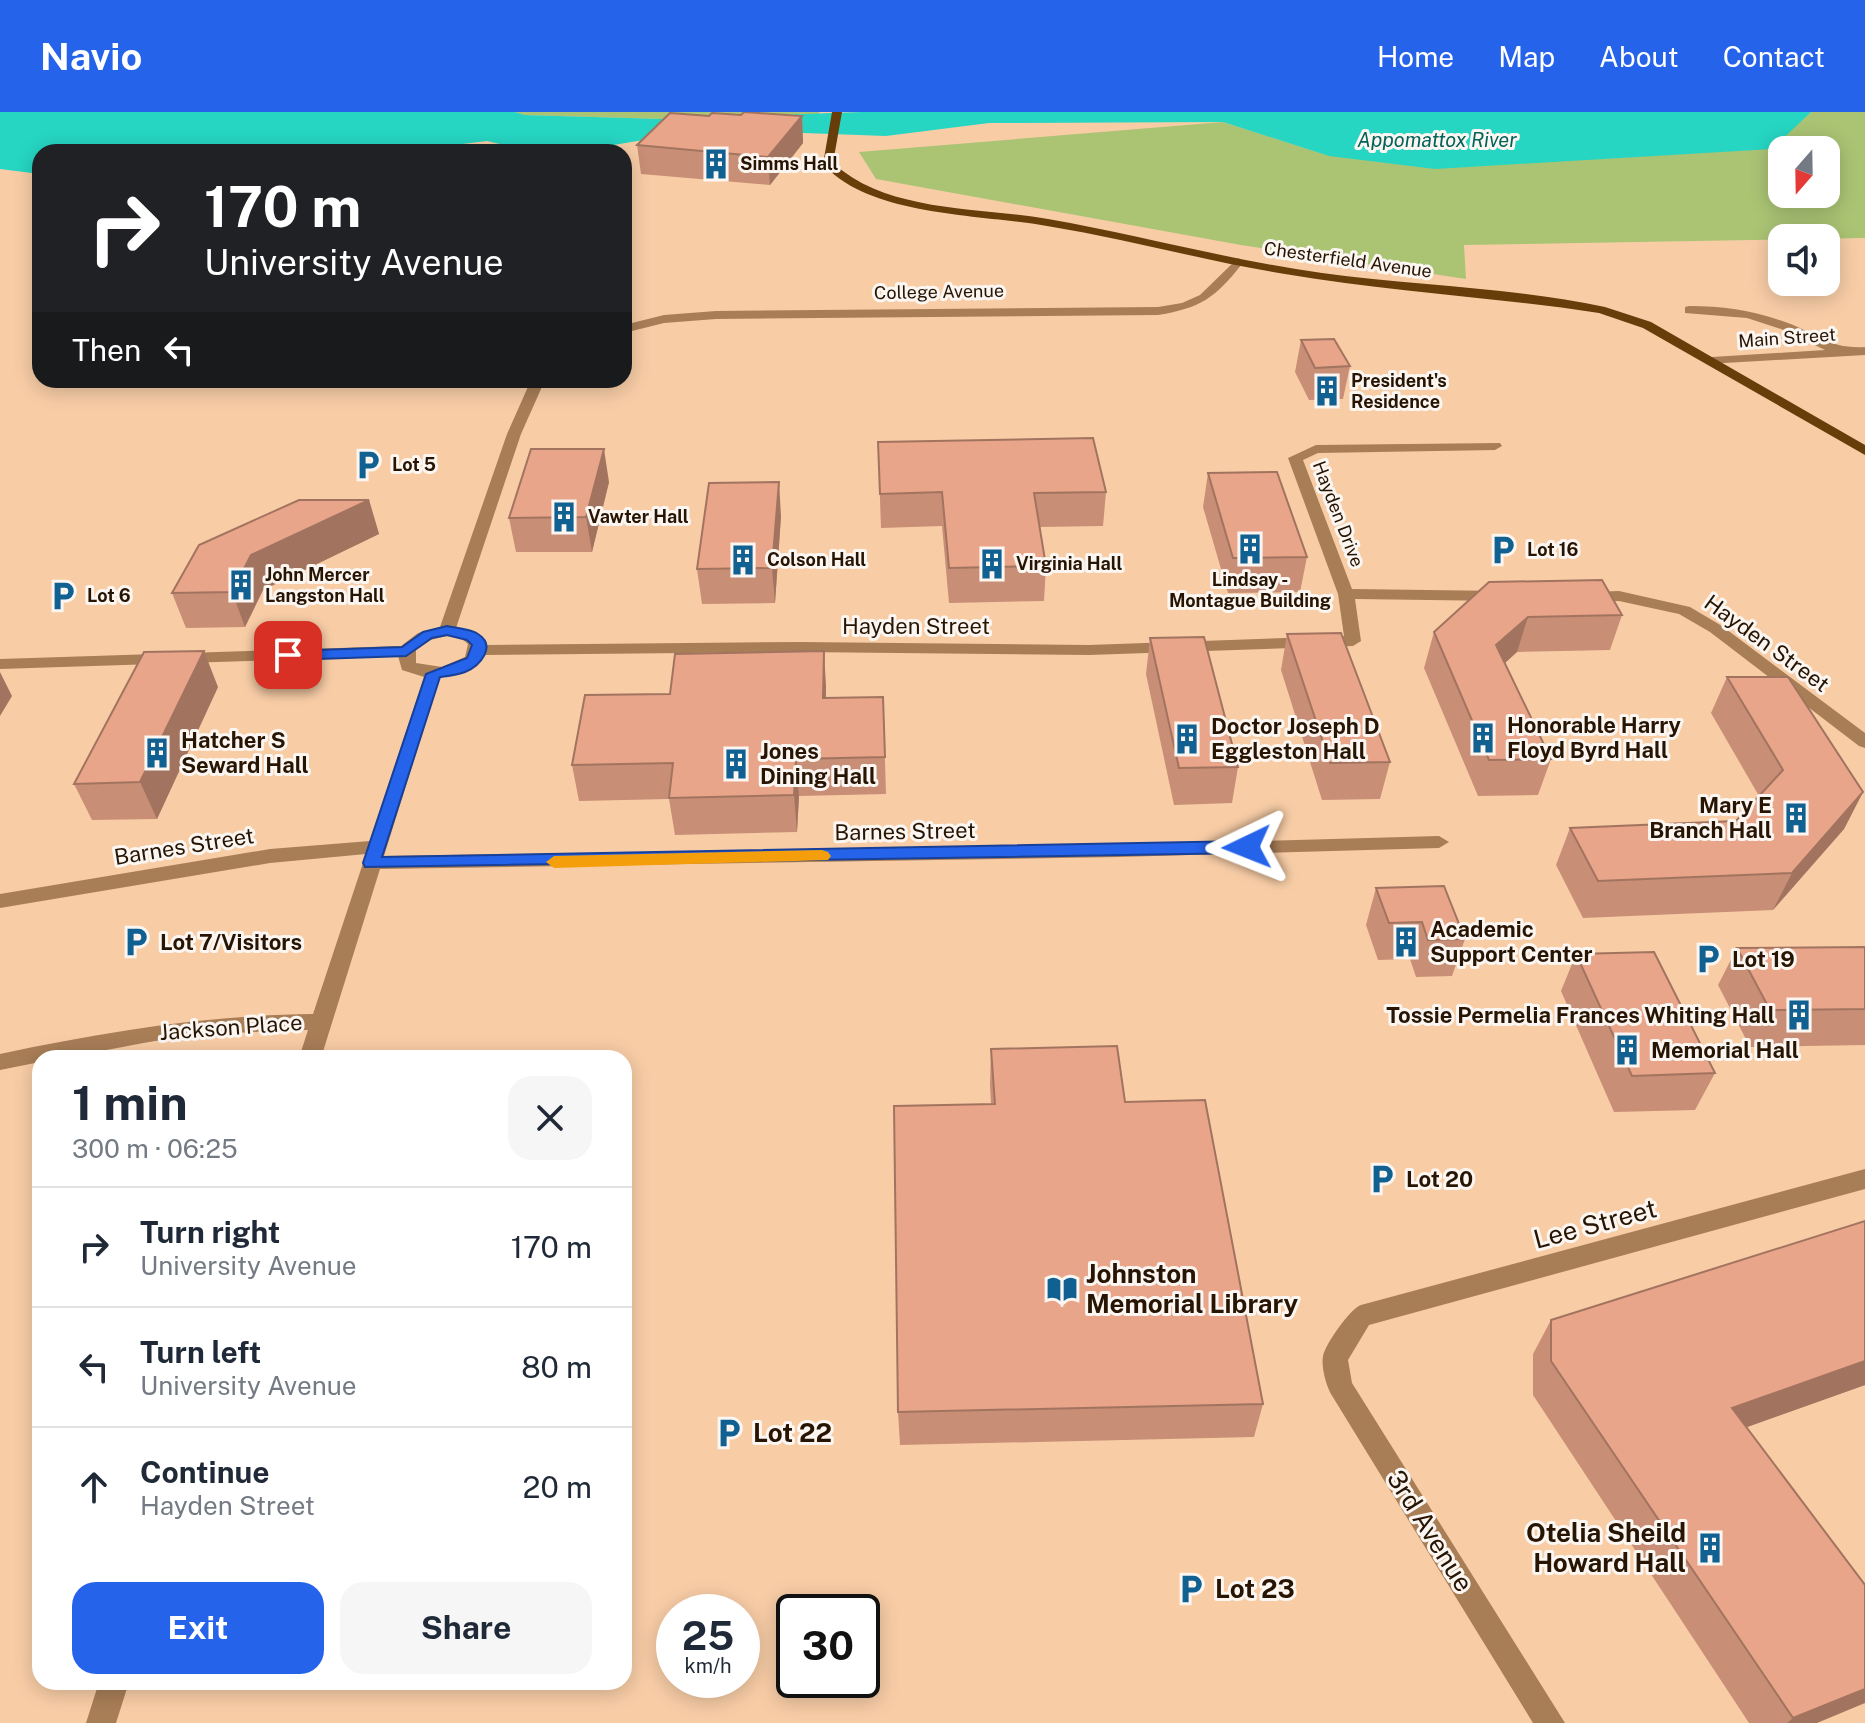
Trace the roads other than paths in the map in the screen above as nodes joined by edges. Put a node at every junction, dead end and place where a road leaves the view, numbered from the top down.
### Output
1 (837, 112) edge
2 (1238, 262) junction
3 (1689, 310) dead end
4 (632, 327) edge
5 (1865, 351) edge
6 (1840, 353) junction
7 (1712, 361) junction
8 (532, 388) edge
9 (1495, 446) dead end
10 (1865, 451) edge
11 (1346, 594) junction
12 (1527, 596) edge
13 (1572, 596) edge
14 (447, 631) junction
15 (1353, 641) joint
16 (479, 650) junction
17 (406, 651) junction
18 (0, 664) edge
19 (433, 674) junction
20 (1865, 742) edge
21 (1439, 842) dead end
22 (374, 855) junction
23 (0, 901) edge
24 (321, 1022) junction
25 (55, 1050) edge
26 (312, 1050) edge
27 (32, 1055) edge
28 (0, 1062) edge
29 (1865, 1179) edge
30 (1348, 1335) joint
31 (111, 1690) edge
32 (101, 1723) edge
33 (1550, 1723) edge

1 - 2 main road, Chesterfield Avenue
2 - 4 street, College Avenue
2 - 7 main road, Chesterfield Avenue
3 - 6 street
5 - 6 street, Main Street
6 - 7 street, Main Street
7 - 10 main road, Chesterfield Avenue
8 - 14 street
9 - 11 street, Hayden Drive
11 - 12 street
11 - 15 street, Hayden Drive
13 - 20 street, Hayden Street
14 - 16 street
14 - 17 street
15 - 16 street, Hayden Street
16 - 19 street
17 - 18 street
17 - 19 street
19 - 22 street
21 - 22 street, Barnes Street
22 - 23 street, Barnes Street
22 - 24 street
24 - 25 street, Jackson Place
24 - 26 street
27 - 28 street, Jackson Place
29 - 30 street, Lee Street
30 - 33 street, 3rd Avenue
31 - 32 street

